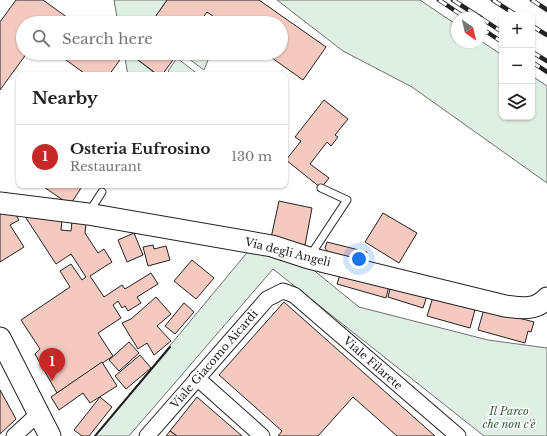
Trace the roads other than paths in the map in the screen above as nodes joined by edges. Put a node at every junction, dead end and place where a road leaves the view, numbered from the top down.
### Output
1 (321, 188) dead end
2 (102, 192) dead end
3 (0, 203) edge
4 (88, 214) junction
5 (309, 258) junction
6 (287, 291) joint
7 (547, 298) edge
8 (0, 338) edge
9 (197, 378) junction
10 (38, 414) junction
11 (14, 436) edge
12 (50, 436) edge
13 (147, 436) edge
14 (262, 436) edge
15 (458, 436) edge

1 - 5 lane
2 - 4 lane
3 - 4 street, Via degli Angeli
4 - 5 street, Via degli Angeli
5 - 7 street, Via degli Angeli
6 - 9 street, Viale Giacomo Aicardi
6 - 15 street, Viale Filarete
8 - 10 street
9 - 13 street, Viale Giacomo Aicardi
9 - 14 street
10 - 11 street
10 - 12 street

